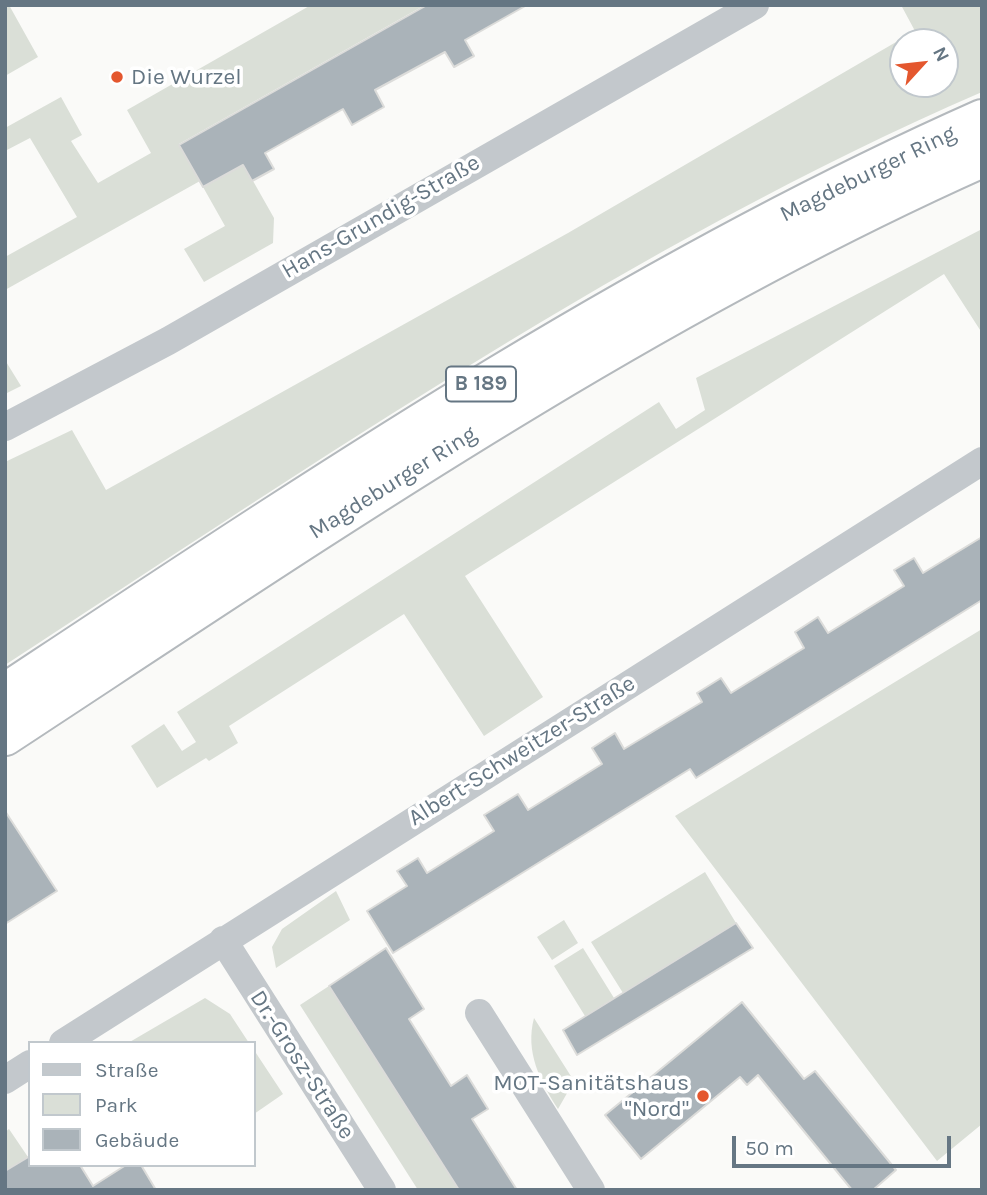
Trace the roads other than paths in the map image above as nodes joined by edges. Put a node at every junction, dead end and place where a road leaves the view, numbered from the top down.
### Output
1 (755, 5) edge
2 (982, 119) edge
3 (982, 158) edge
4 (5, 427) edge
5 (982, 461) edge
6 (5, 693) edge
7 (5, 736) edge
8 (223, 940) junction
9 (479, 1013) dead end
10 (66, 1041) edge
11 (28, 1065) edge
12 (5, 1080) edge
13 (382, 1190) edge
14 (591, 1190) edge

1 - 4 street, Hans-Grundig-Straße
2 - 6 highway, Magdeburger Ring / B 189
3 - 7 highway, Magdeburger Ring / B 189
5 - 8 street, Albert-Schweitzer-Straße
8 - 10 street, Albert-Schweitzer-Straße
8 - 13 street, Dr.-Grosz-Straße
9 - 14 street
11 - 12 street

